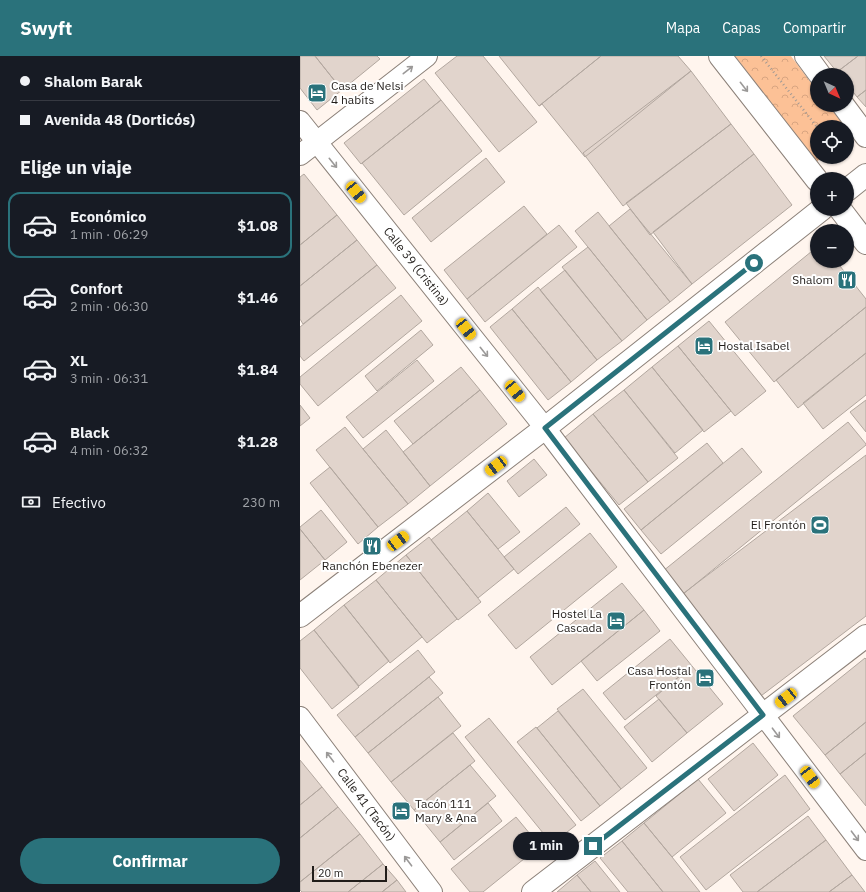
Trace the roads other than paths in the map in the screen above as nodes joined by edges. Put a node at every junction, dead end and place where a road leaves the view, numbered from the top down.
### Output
1 (427, 56) edge
2 (720, 56) edge
3 (806, 56) edge
4 (815, 68) edge
5 (848, 112) edge
6 (300, 121) edge
7 (866, 136) edge
8 (316, 142) junction
9 (300, 155) edge
10 (811, 172) edge
11 (866, 175) edge
12 (854, 184) edge
13 (813, 216) edge
14 (845, 216) edge
15 (866, 243) edge
16 (545, 428) junction
17 (300, 616) edge
18 (866, 636) edge
19 (763, 715) junction
20 (300, 718) edge
21 (866, 850) edge
22 (432, 892) edge
23 (533, 892) edge

8 -> 1 street
2 -> 10 main road
3 - 4 main road
5 - 7 main road
6 - 8 street, Calle 39 (Cristina)
8 - 9 street
8 -> 16 street, Calle 39 (Cristina)
11 - 12 main road
13 - 16 main road
14 - 15 main road
16 - 17 main road
16 - 19 street, Calle 39 (Cristina)
18 - 19 main road
19 -> 21 street, Calle 39 (Cristina)
19 - 23 main road
22 -> 20 street, Calle 41 (Tacón)

